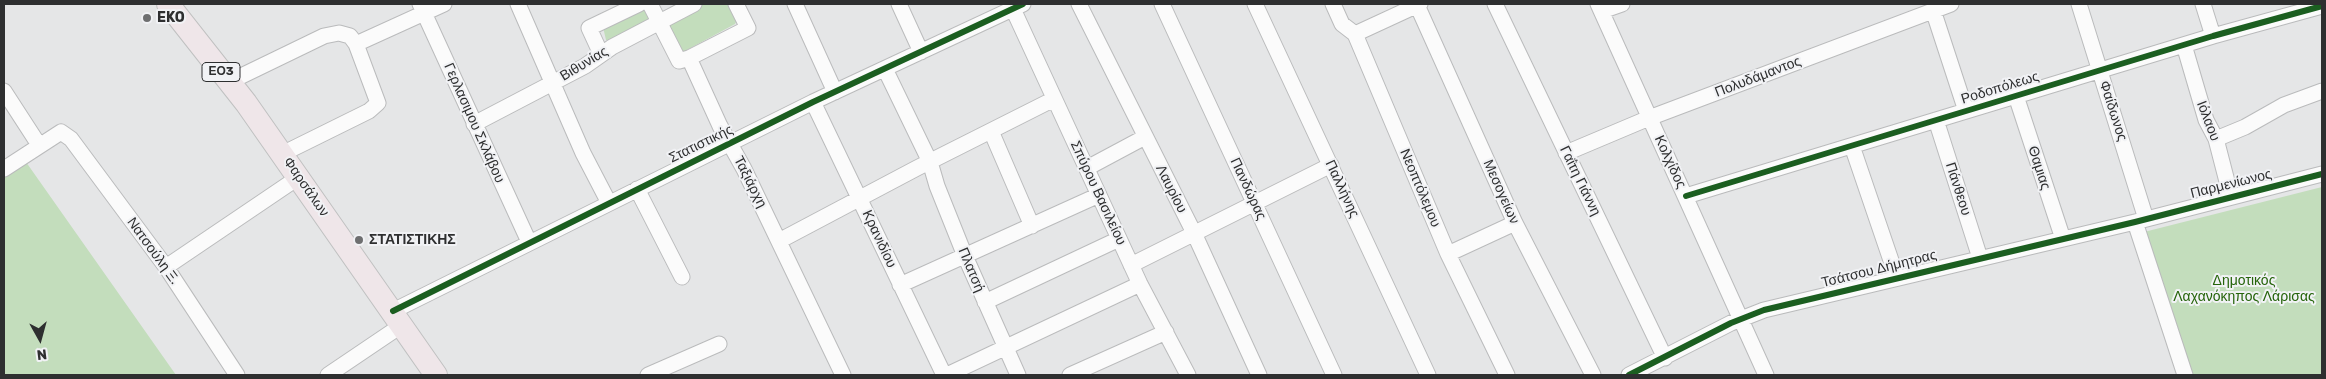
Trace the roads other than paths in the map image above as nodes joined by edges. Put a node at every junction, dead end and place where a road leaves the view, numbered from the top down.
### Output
1 (168, 4) edge
2 (444, 4) edge
3 (518, 4) edge
4 (639, 4) edge
5 (650, 4) edge
6 (694, 4) edge
7 (736, 4) edge
8 (795, 4) edge
9 (899, 4) edge
10 (1079, 4) edge
11 (1162, 4) edge
12 (1255, 4) edge
13 (1333, 4) edge
14 (1419, 4) edge
15 (1494, 4) edge
16 (1622, 4) edge
17 (1951, 4) edge
18 (2079, 4) edge
19 (2204, 4) edge
20 (2322, 6) edge
21 (1600, 7) edge
22 (423, 8) edge
23 (1008, 8) edge
24 (1933, 10) junction
25 (2285, 10) edge
26 (660, 22) junction
27 (1355, 34) junction
28 (2212, 36) junction
29 (356, 44) junction
30 (2184, 45) junction
31 (921, 52) junction
32 (601, 54) junction
33 (689, 58) junction
34 (885, 69) junction
35 (2100, 71) junction
36 (229, 82) junction
37 (554, 82) junction
38 (2322, 91) edge
39 (835, 92) junction
40 (4, 93) edge
41 (2016, 96) junction
42 (1054, 99) junction
43 (813, 102) junction
44 (1966, 111) junction
45 (1649, 118) junction
46 (1936, 120) junction
47 (474, 124) junction
48 (991, 131) junction
49 (1145, 137) junction
50 (2216, 139) junction
51 (730, 144) junction
52 (39, 145) junction
53 (1852, 146) junction
54 (1566, 153) junction
55 (282, 154) junction
56 (930, 162) junction
57 (1331, 165) junction
58 (1087, 168) junction
59 (4, 169) edge
60 (2322, 174) edge
61 (299, 177) junction
62 (637, 189) junction
63 (1099, 194) junction
64 (1686, 196) junction
65 (2231, 197) junction
66 (860, 198) junction
67 (609, 203) junction
68 (1255, 204) junction
69 (2141, 221) junction
70 (1515, 223) junction
71 (1032, 226) junction
72 (1194, 233) junction
73 (1120, 239) junction
74 (2063, 239) junction
75 (779, 240) junction
76 (529, 242) junction
77 (1448, 254) junction
78 (966, 256) junction
79 (1980, 258) junction
80 (1131, 265) junction
81 (166, 267) junction
82 (682, 277) dead end
83 (1897, 278) junction
84 (1140, 284) junction
85 (900, 285) junction
86 (985, 302) junction
87 (397, 318) junction
88 (1741, 318) junction
89 (1166, 332) junction
90 (719, 344) dead end
91 (1007, 348) junction
92 (1665, 358) junction
93 (237, 375) edge
94 (328, 375) edge
95 (436, 375) edge
96 (648, 375) edge
97 (843, 375) edge
98 (946, 375) edge
99 (1018, 375) edge
100 (1070, 375) edge
101 (1188, 375) edge
102 (1259, 375) edge
103 (1334, 375) edge
104 (1428, 375) edge
105 (1507, 375) edge
106 (1593, 375) edge
107 (1632, 375) edge
108 (1766, 375) edge
109 (2185, 375) edge

1 - 36 main road, Φαρσάλων / ΕΟ3
2 - 22 street
3 - 37 street
4 - 32 street
5 - 26 street
6 - 26 street, Βιθυνίας
7 - 33 street
8 - 39 street
9 - 31 street
10 - 49 street, Λαυρίου
11 - 68 street, Πανδώρας
12 - 57 street, Παλλήνης
13 - 27 street, Νεοπτόλεμου
14 - 27 street
14 - 70 street, Μεσογείων
15 - 54 street, Γαΐτη Γιάννη
16 - 21 street
17 - 24 street, Πολυδάμαντος
18 - 35 street, Φαίδωνος
19 - 28 street
20 - 25 street, Ροδοπόλεως
21 - 45 street, Κολχίδος
22 - 29 street
22 - 47 street, Γερλασιμου Σκλάβου
23 - 31 street, Στατιστικής
23 - 42 street, Σπύρου Βασιλείου
24 - 44 street
24 - 45 street, Πολυδάμαντος
25 - 28 street, Ροδοπόλεως
26 - 32 street, Βιθυνίας
26 - 33 street
27 - 77 street, Νεοπτόλεμου
28 - 30 street, Ροδοπόλεως
29 - 36 street
29 - 55 street
30 - 35 street, Ροδοπόλεως
30 - 50 street, Ιόλαου
31 - 34 street, Στατιστικής
32 - 37 street, Βιθυνίας
33 - 51 street, Ταξιάρχη
34 - 39 street, Στατιστικής
34 - 56 street, Πλατσή
35 - 41 street, Ροδοπόλεως
35 - 69 street, Φαίδωνος
36 - 55 main road, Φαρσάλων / ΕΟ3
37 - 47 street, Βιθυνίας
37 - 67 street
38 - 50 street
39 - 43 street, Στατιστικής
40 - 52 street
41 - 44 street, Ροδοπόλεως
41 - 74 street, Θαμιας
42 - 48 street
42 - 58 street, Σπύρου Βασιλείου
43 - 51 street, Στατιστικής
43 - 66 street, Κρανιδίου
44 - 46 street, Ροδοπόλεως
45 - 54 street, Πολυδάμαντος
45 - 64 street, Κολχίδος
46 - 53 street, Ροδοπόλεως
46 - 79 street, Πάνθεου
47 - 76 street, Γερλασιμου Σκλάβου
48 - 56 street
48 - 71 street
49 - 58 street
49 - 72 street, Λαυρίου
50 - 65 street, Ιόλαου
51 - 62 street, Στατιστικής
51 - 75 street, Ταξιάρχη
52 - 59 street
52 - 81 street, Νατσούλη Ξ.
53 - 64 street, Ροδοπόλεως
53 - 83 street
54 - 92 street, Γαΐτη Γιάννη
55 - 61 main road, Φαρσάλων / ΕΟ3
56 - 66 street
56 - 78 street, Πλατσή
57 - 68 street
57 - 104 street, Παλλήνης
58 - 63 street, Σπύρου Βασιλείου
60 - 65 street, Παρμενίωνος
61 - 81 street
61 - 87 main road, Φαρσάλων / ΕΟ3
62 - 67 street, Στατιστικής
62 - 82 street
63 - 71 street
63 - 73 street, Σπύρου Βασιλείου
64 - 88 street, Κολχίδος
65 - 69 street, Παρμενίωνος
66 - 75 street
66 - 85 street, Κρανιδίου
67 - 76 street, Στατιστικής
68 - 72 street
68 - 103 street, Πανδώρας
69 - 74 street, Τσάτσου Δήμητρας
69 - 109 street, Φαίδωνος
70 - 77 street
70 - 106 street, Μεσογείων
71 - 78 street
72 - 80 street
72 - 102 street, Λαυρίου
73 - 80 street, Σπύρου Βασιλείου
73 - 86 street
74 - 79 street, Τσάτσου Δήμητρας
75 - 97 street, Ταξιάρχη
76 - 87 street, Στατιστικής
77 - 105 street, Νεοπτόλεμου
78 - 85 street
78 - 86 street, Πλατσή
79 - 83 street, Τσάτσου Δήμητρας
80 - 84 street, Σπύρου Βασιλείου
81 - 93 street, Νατσούλη Ξ.
83 - 88 street, Τσάτσου Δήμητρας
84 - 89 street, Σπύρου Βασιλείου
84 - 91 street
85 - 98 street, Κρανιδίου
86 - 91 street, Πλατσή
87 - 94 street, Στατιστικής
87 - 95 main road, Φαρσάλων / ΕΟ3
88 - 92 street, Τσάτσου Δήμητρας
88 - 108 street, Κολχίδος
89 - 100 street
89 - 101 street, Σπύρου Βασιλείου
90 - 96 street
91 - 98 street
91 - 99 street, Πλατσή
92 - 107 street, Τσάτσου Δήμητρας

